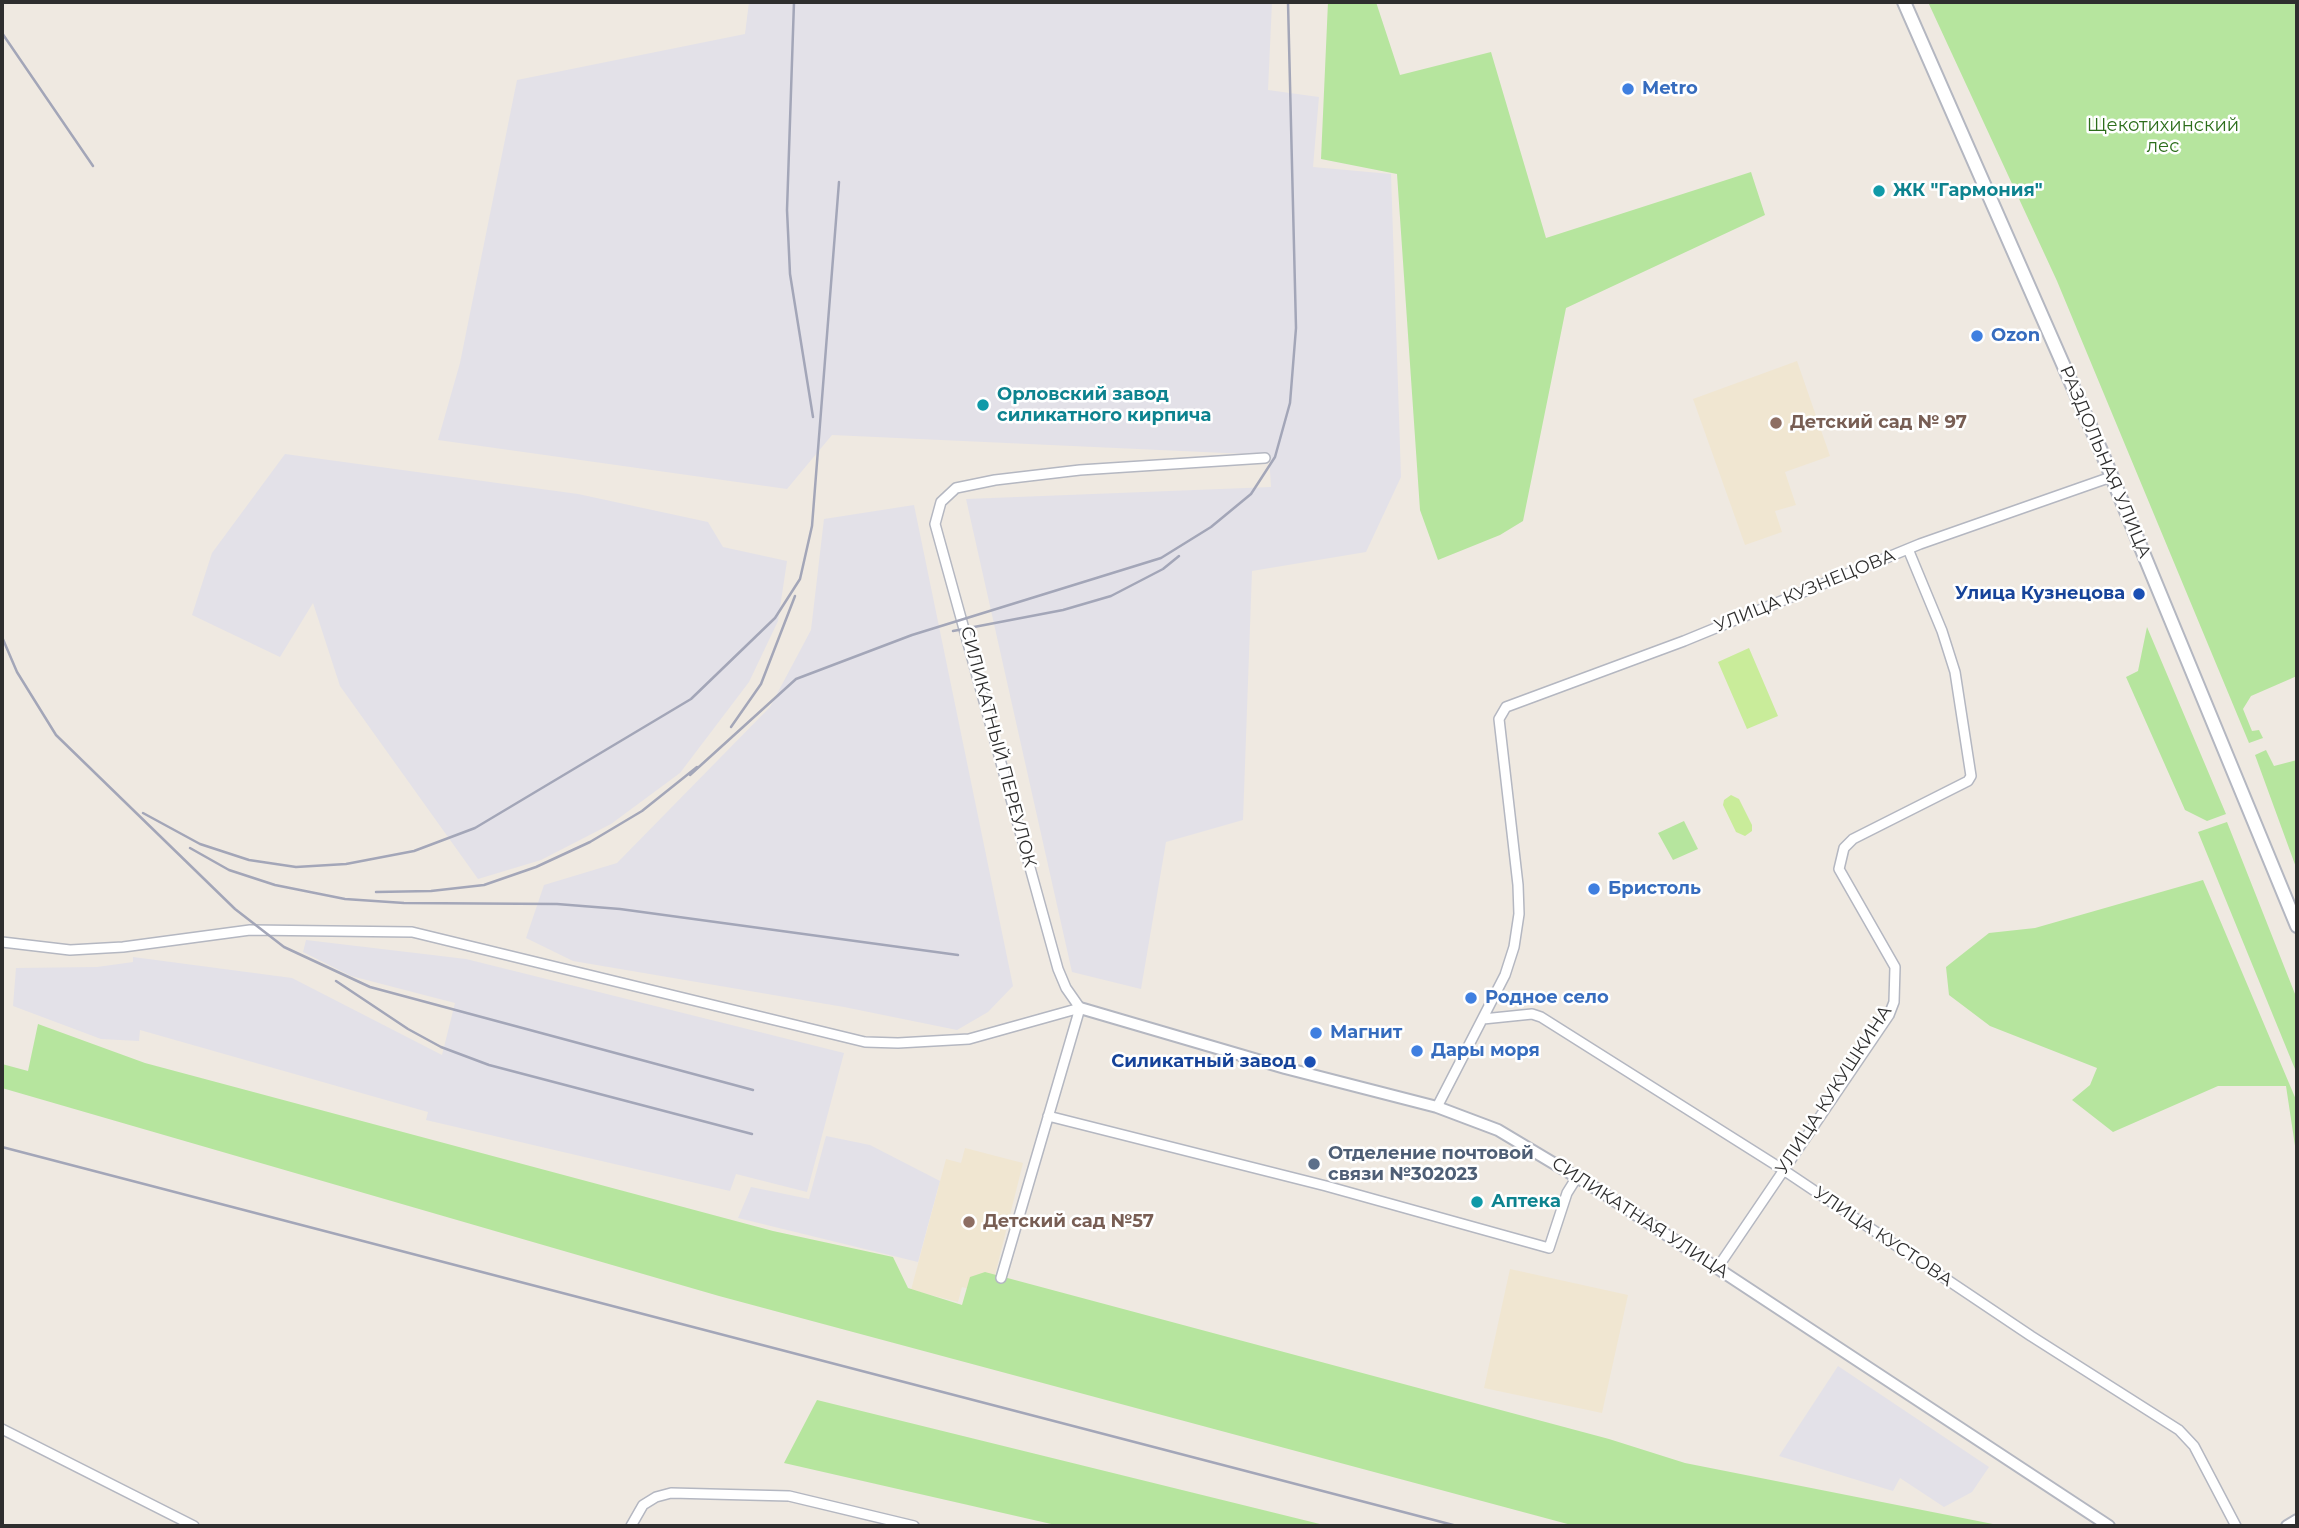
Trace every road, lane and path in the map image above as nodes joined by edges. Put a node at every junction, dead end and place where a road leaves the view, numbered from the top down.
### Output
1 (1905, 2) edge
2 (1265, 458) dead end
3 (2111, 478) junction
4 (1908, 549) junction
5 (2297, 926) edge
6 (2, 942) edge
7 (1080, 1008) junction
8 (1483, 1019) junction
9 (1437, 1107) junction
10 (1048, 1116) junction
11 (1782, 1169) junction
12 (1577, 1177) junction
13 (1718, 1267) junction
14 (1001, 1278) dead end
15 (2, 1429) edge
16 (2297, 1520) edge
17 (194, 1526) edge
18 (631, 1526) edge
19 (914, 1526) edge
20 (2109, 1526) edge
21 (2236, 1526) edge
22 (2287, 1526) edge

1 - 3 main road, РАЗДОЛЬНАЯ УЛИЦА
2 - 7 street, СИЛИКАТНЫЙ ПЕРЕУЛОК
3 - 4 street, УЛИЦА КУЗНЕЦОВА
3 - 5 main road, РАЗДОЛЬНАЯ УЛИЦА
4 - 8 street, УЛИЦА КУЗНЕЦОВА
4 - 11 street, УЛИЦА КУКУШКИНА
6 - 7 street
7 - 9 street, СИЛИКАТНАЯ УЛИЦА
7 - 10 street
8 - 9 street
8 - 11 street, УЛИЦА КУСТОВА
9 - 12 street, СИЛИКАТНАЯ УЛИЦА
10 - 12 street
10 - 14 street
11 - 13 street, УЛИЦА КУКУШКИНА
11 - 21 street, УЛИЦА КУСТОВА
12 - 13 street, СИЛИКАТНАЯ УЛИЦА
13 - 20 street, СИЛИКАТНАЯ УЛИЦА
15 - 17 street
16 - 22 street
18 - 19 street

